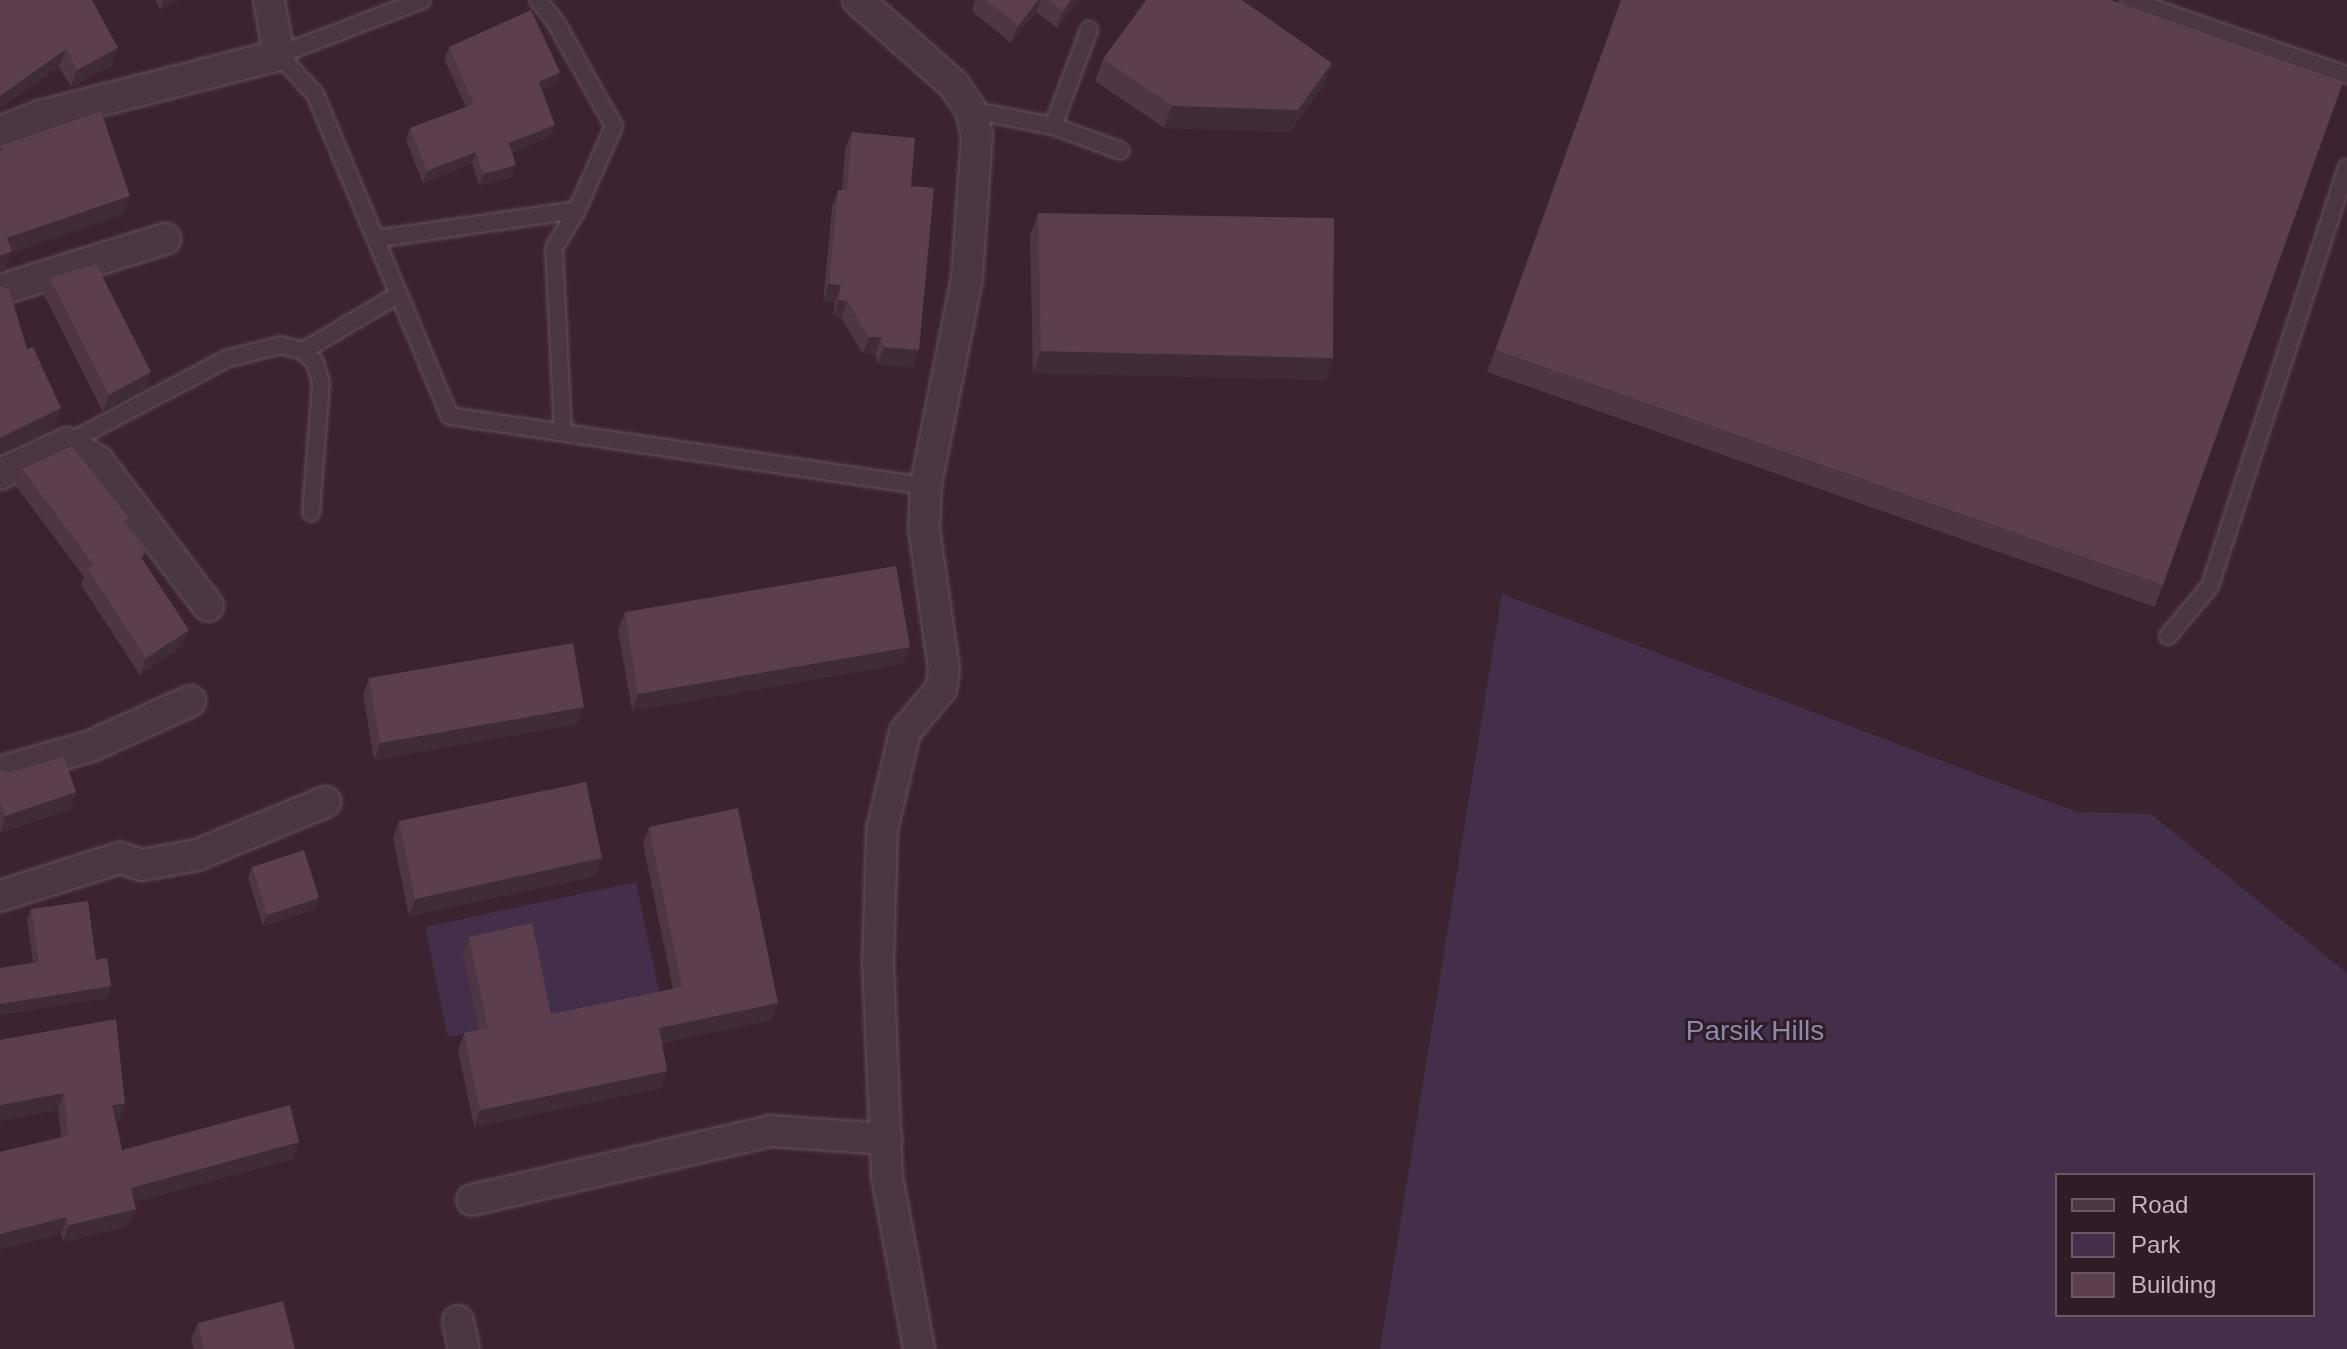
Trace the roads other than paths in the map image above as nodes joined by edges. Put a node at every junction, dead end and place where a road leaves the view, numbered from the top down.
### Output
1 (269, 0) edge
2 (422, 0) edge
3 (538, 0) edge
4 (2129, 0) edge
5 (865, 2) edge
6 (1089, 30) dead end
7 (279, 55) junction
8 (2347, 75) edge
9 (971, 110) junction
10 (1053, 126) junction
11 (0, 132) edge
12 (1121, 151) dead end
13 (2347, 168) edge
14 (577, 210) junction
15 (165, 239) dead end
16 (376, 239) junction
17 (0, 290) edge
18 (399, 294) junction
19 (303, 351) junction
20 (563, 432) junction
21 (67, 443) junction
22 (0, 474) edge
23 (926, 486) junction
24 (311, 513) dead end
25 (208, 606) dead end
26 (2168, 636) dead end
27 (190, 701) dead end
28 (0, 772) edge
29 (325, 802) dead end
30 (0, 896) edge
31 (887, 1139) junction
32 (472, 1200) dead end
33 (919, 1349) edge

1 - 7 street
2 - 7 lane
3 - 14 lane
4 - 8 lane
5 - 9 street
6 - 10 lane
7 - 11 street
7 - 16 lane
9 - 10 lane
9 - 23 street
10 - 12 lane
13 - 26 lane
14 - 16 lane
14 - 20 lane
15 - 17 street
16 - 18 lane
18 - 19 lane
18 - 20 lane
19 - 21 lane
19 - 24 lane
20 - 23 lane
21 - 22 street
21 - 25 street
23 - 31 street
27 - 28 street
29 - 30 street
31 - 32 street
31 - 33 street

